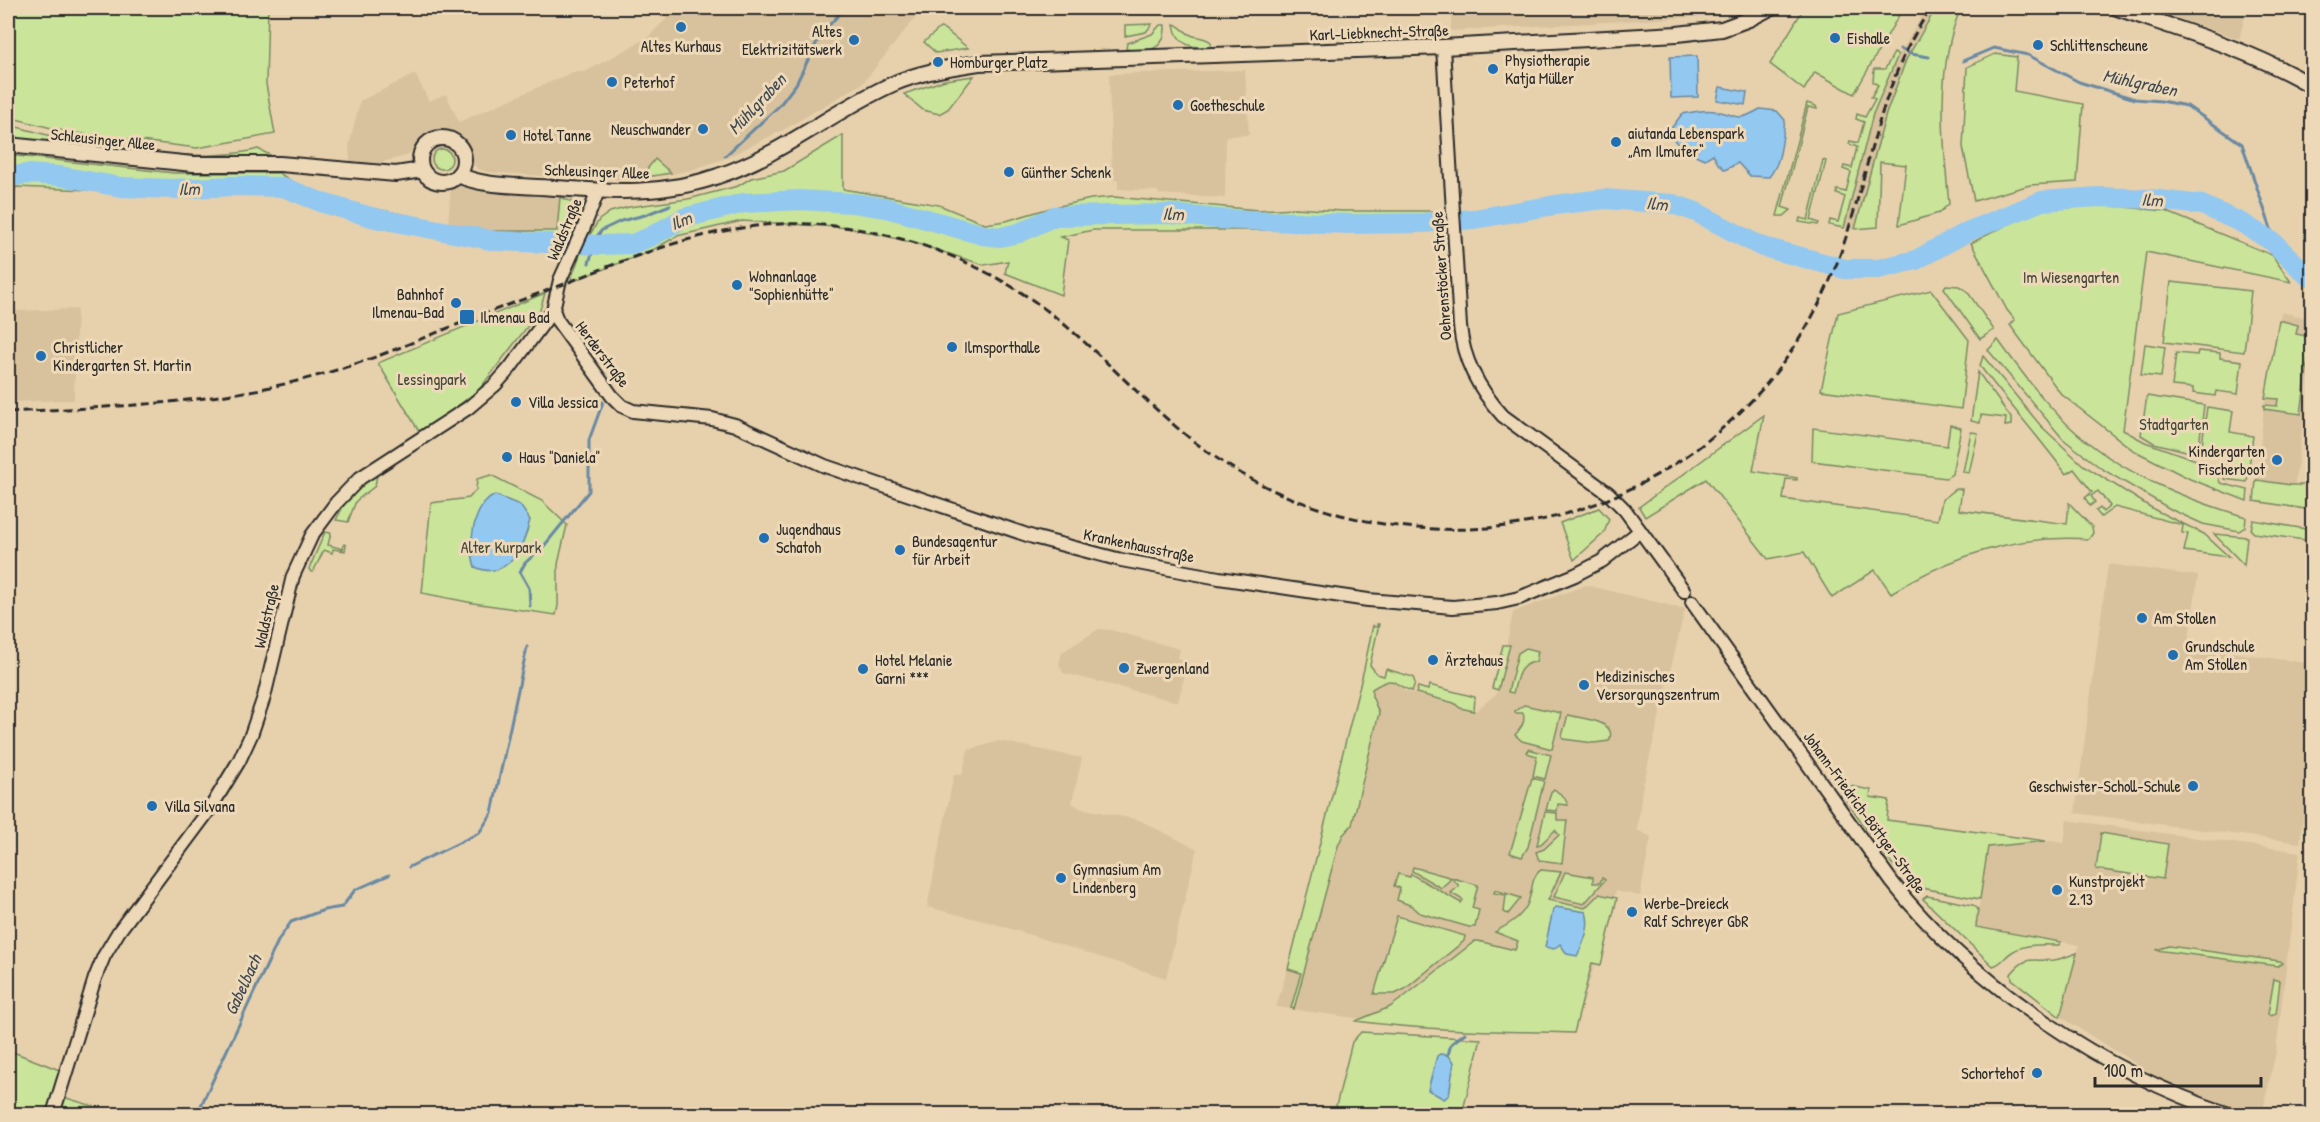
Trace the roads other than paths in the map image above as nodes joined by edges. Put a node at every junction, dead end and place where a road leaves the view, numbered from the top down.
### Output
1 (1770, 8) edge
2 (2117, 8) edge
3 (1443, 47) junction
4 (2313, 86) edge
5 (885, 88) joint
6 (8, 145) edge
7 (421, 154) junction
8 (422, 170) junction
9 (461, 170) junction
10 (375, 172) junction
11 (598, 191) junction
12 (553, 310) junction
13 (633, 411) joint
14 (1640, 531) junction
15 (1688, 596) joint
16 (53, 1114) edge
17 (2229, 1114) edge

1 - 3 main road, Karl-Liebknecht-Straße
2 - 4 main road
3 - 5 main road, Karl-Liebknecht-Straße
3 - 14 street, Oehrenstöcker Straße
5 - 11 main road, Schleusinger Allee
6 - 10 main road, Schleusinger Allee
7 - 8 main road
7 - 9 main road, Schleusinger Allee
7 - 10 main road, Schleusinger Allee
8 - 9 main road, Schleusinger Allee
8 - 10 main road, Schleusinger Allee
9 - 11 main road, Schleusinger Allee
11 - 12 street, Waldstraße
12 - 13 street, Herderstraße
12 - 16 street, Waldstraße
13 - 14 street, Krankenhausstraße
14 - 15 street, Oehrenstöcker Straße
15 - 17 street, Johann-Friedrich-Böttger-Straße

